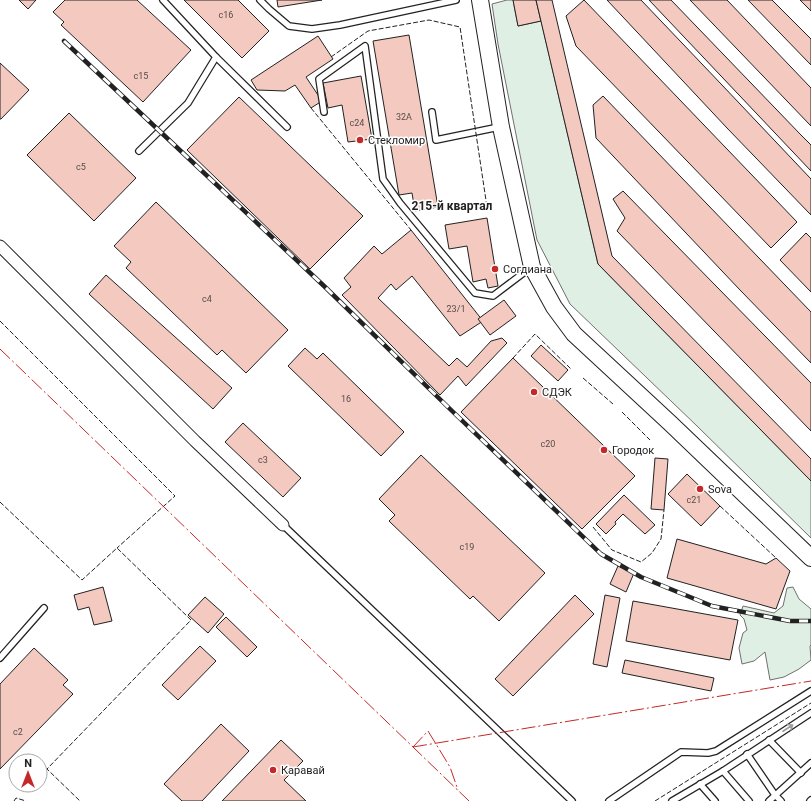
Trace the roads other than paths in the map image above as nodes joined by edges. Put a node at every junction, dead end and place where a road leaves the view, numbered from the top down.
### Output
1 (163, 0) edge
2 (456, 0) edge
3 (480, 0) edge
4 (262, 1) edge
5 (216, 56) junction
6 (324, 112) dead end
7 (432, 112) dead end
8 (288, 127) dead end
9 (501, 127) junction
10 (139, 151) dead end
11 (0, 246) edge
12 (532, 267) junction
13 (282, 525) joint
14 (811, 558) edge
15 (44, 608) dead end
16 (0, 658) edge
17 (811, 691) edge
18 (811, 713) edge
19 (769, 740) junction
20 (747, 754) junction
21 (811, 763) edge
22 (723, 770) junction
23 (801, 773) junction
24 (700, 784) junction
25 (776, 795) junction
26 (572, 801) edge
27 (609, 801) edge
28 (672, 801) edge
29 (715, 801) edge
30 (749, 801) edge
31 (769, 801) edge
32 (781, 801) edge

1 - 5 lane
2 - 4 lane
3 - 9 street
5 - 8 lane
5 - 10 lane
6 - 12 lane
7 - 9 lane
9 - 12 street
11 - 13 street
12 - 14 street
13 - 26 lane
15 - 16 lane
17 - 27 lane
19 -> 18 lane
19 - 20 lane
19 - 23 lane
20 - 22 lane
20 - 25 lane
21 - 23 lane
22 - 24 lane
22 - 30 lane
23 - 25 lane
24 - 28 lane
24 - 29 lane
25 - 31 lane
25 - 32 lane

